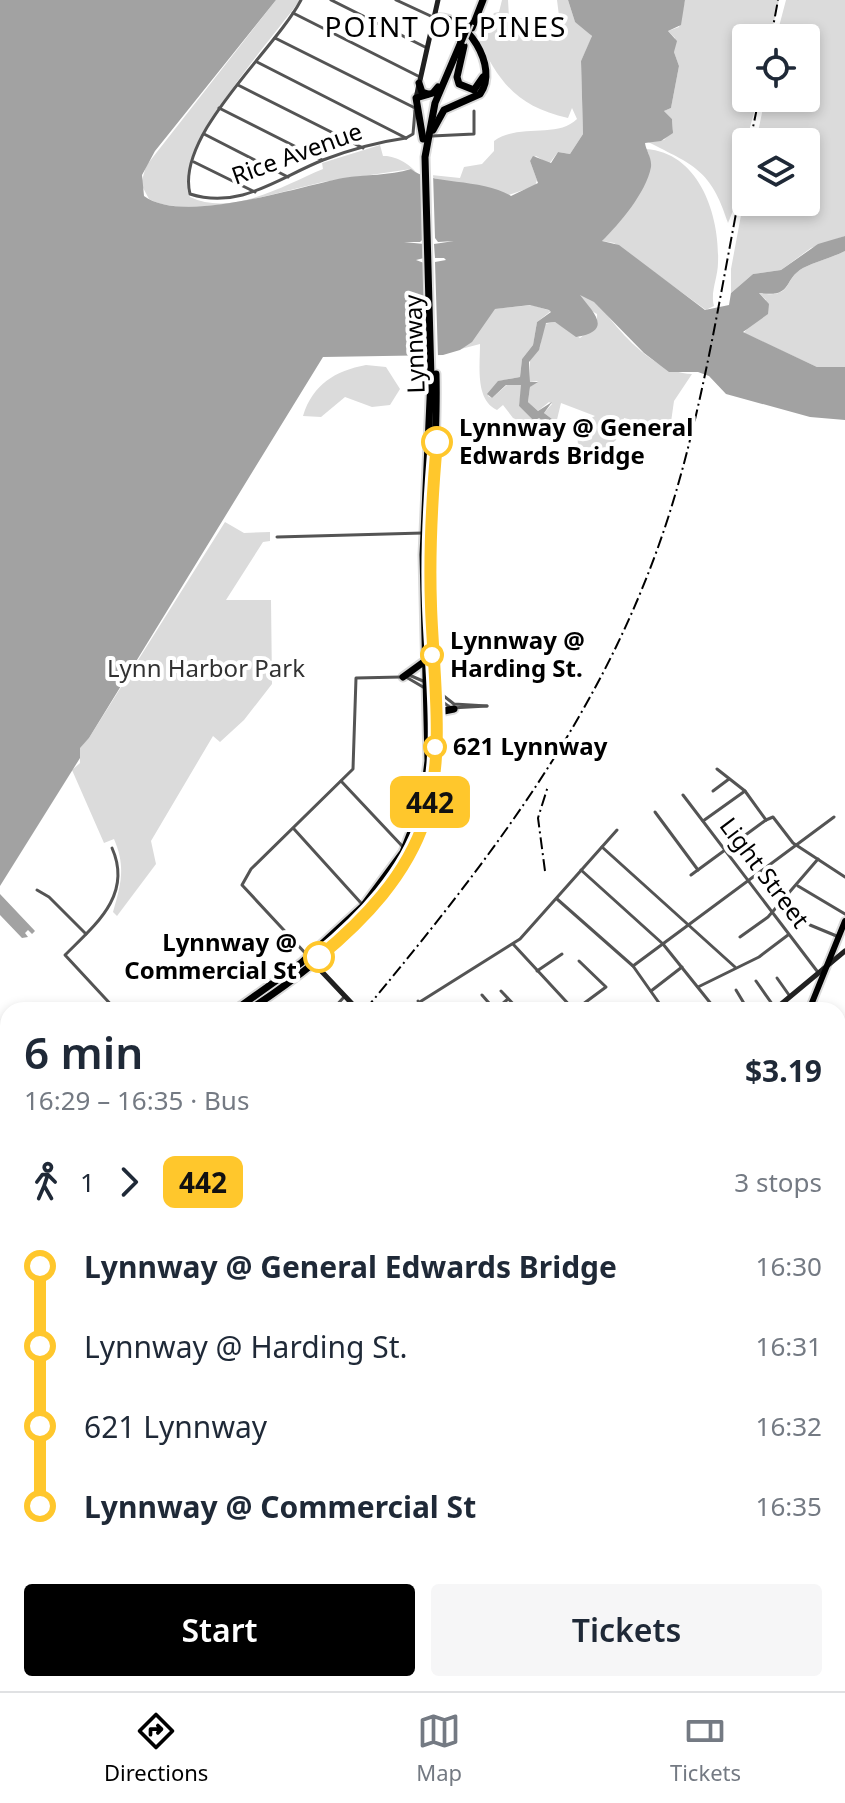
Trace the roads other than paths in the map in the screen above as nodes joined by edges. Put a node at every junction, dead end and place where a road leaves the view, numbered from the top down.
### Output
1 (301, 0) edge
2 (331, 0) edge
3 (396, 0) edge
4 (438, 0) edge
5 (481, 0) edge
6 (293, 13) junction
7 (435, 18) junction
8 (275, 37) junction
9 (463, 44) junction
10 (427, 48) junction
11 (256, 62) junction
12 (446, 75) junction
13 (419, 80) junction
14 (238, 85) junction
15 (430, 94) junction
16 (416, 98) junction
17 (219, 108) junction
18 (415, 108) junction
19 (474, 111) dead end
20 (432, 133) junction
21 (204, 134) junction
22 (406, 138) junction
23 (363, 148) junction
24 (322, 160) junction
25 (193, 162) junction
26 (425, 164) junction
27 (427, 174) junction
28 (288, 177) junction
29 (255, 192) junction
30 (427, 533) junction
31 (277, 537) dead end
32 (425, 661) junction
33 (403, 677) junction
34 (429, 689) junction
35 (454, 709) junction
36 (434, 713) junction
37 (717, 769) dead end
38 (729, 779) junction
39 (341, 781) junction
40 (713, 791) dead end
41 (745, 791) junction
42 (683, 795) dead end
43 (655, 812) dead end
44 (834, 817) dead end
45 (766, 820) junction
46 (702, 822) junction
47 (294, 829) junction
48 (617, 830) dead end
49 (797, 845) junction
50 (602, 847) junction
51 (112, 848) dead end
52 (405, 848) junction
53 (724, 851) junction
54 (818, 859) junction
55 (581, 870) junction
56 (698, 870) junction
57 (691, 875) dead end
58 (845, 877) edge
59 (747, 881) junction
60 (798, 886) junction
61 (37, 890) dead end
62 (557, 899) junction
63 (363, 906) junction
64 (771, 912) junction
65 (845, 914) edge
66 (845, 921) edge
67 (688, 925) junction
68 (810, 925) dead end
69 (86, 934) junction
70 (788, 935) junction
71 (740, 937) dead end
72 (839, 937) junction
73 (513, 944) junction
74 (663, 944) junction
75 (562, 954) dead end
76 (844, 954) edge
77 (311, 959) junction
78 (579, 961) dead end
79 (828, 963) junction
80 (633, 966) junction
81 (682, 967) junction
82 (735, 967) junction
83 (537, 971) junction
84 (817, 971) junction
85 (777, 978) dead end
86 (756, 981) dead end
87 (698, 987) junction
88 (736, 990) dead end
89 (501, 991) dead end
90 (651, 991) junction
91 (482, 995) dead end
92 (789, 995) junction
93 (345, 996) junction
94 (508, 999) junction
95 (418, 1001) edge
96 (109, 1002) edge
97 (247, 1002) edge
98 (259, 1002) edge
99 (339, 1002) edge
100 (351, 1002) edge
101 (488, 1002) edge
102 (504, 1002) edge
103 (511, 1002) edge
104 (566, 1002) edge
105 (585, 1002) edge
106 (659, 1002) edge
107 (710, 1002) edge
108 (743, 1002) edge
109 (770, 1002) edge
110 (782, 1002) edge
111 (814, 1002) edge

1 - 6 street, Rice Avenue
2 - 10 street
3 - 7 street
4 - 7 main road
5 - 9 highway, bridge
6 - 8 street, Rice Avenue
6 - 13 street
7 - 9 highway
7 - 10 main road
7 - 20 highway
8 - 11 street, Rice Avenue
8 - 18 street
9 - 12 highway
9 - 20 highway
10 - 13 main road
11 - 14 street, Rice Avenue
11 - 22 street
12 - 15 highway
12 - 26 highway
13 - 15 highway
13 - 16 main road
14 - 17 street, Rice Avenue
14 - 23 street
15 - 16 highway
16 - 18 street
16 - 26 highway
17 - 21 street, Rice Avenue
17 - 24 street
18 - 22 street
19 - 20 street
20 - 27 highway
21 - 25 street, Rice Avenue
21 - 28 street
22 - 23 street, Rice Avenue
23 - 24 street, Rice Avenue
24 - 28 street, Rice Avenue
25 - 29 street
25 - 29 street, Rice Avenue
26 - 27 highway
27 - 30 highway, Lynnway
28 - 29 street, Rice Avenue
30 - 31 street
30 - 32 highway, Lynnway
30 - 34 highway, Lynnway
32 - 33 highway
32 - 34 highway, Lynnway
33 - 34 street
33 - 39 street
34 - 35 street
34 - 35 street
34 - 36 highway, Lynnway
34 - 52 highway, Lynnway
35 - 36 highway
36 - 77 highway, Lynnway
37 - 38 street
38 - 40 street
38 - 41 street
39 - 47 street
39 - 52 street
41 - 45 street
41 - 46 street
42 - 46 street, Light Street
43 - 56 street
44 - 49 street
45 - 49 street
45 - 53 street
46 - 53 street, Light Street
47 - 63 street
47 - 77 street
48 - 50 street
49 - 54 street
49 - 59 street
50 - 55 street
50 - 67 street
51 - 69 street
52 - 63 highway, Lynnway
53 - 56 street
53 - 59 street, Light Street
54 - 58 street
54 - 60 street
55 - 62 street
55 - 74 street
56 - 57 street
59 - 64 street, Light Street
59 - 67 street
60 - 64 street
60 - 65 street
61 - 69 street
62 - 73 street
62 - 80 street
63 - 77 highway, Lynnway
64 - 70 street, Light Street
64 - 71 street
66 - 72 main road
67 - 74 street
67 - 82 street
68 - 72 street
69 - 96 street
70 - 82 street
70 - 84 street, Light Street
72 - 79 main road
73 - 83 street
73 - 95 street
74 - 80 street
74 - 81 street
75 - 83 street
76 - 79 main road
77 - 93 main road
77 - 97 highway, Lynnway
77 - 98 highway, Lynnway
78 - 105 street
79 - 84 main road
79 - 111 main road
80 - 90 street
81 - 87 street
81 - 90 street
82 - 87 street
83 - 104 street
84 - 92 main road
85 - 92 street
86 - 109 street
87 - 107 street
88 - 108 street
89 - 94 street
90 - 106 street
91 - 101 street
92 - 110 main road
93 - 99 street
93 - 100 main road
94 - 102 street
94 - 103 street

